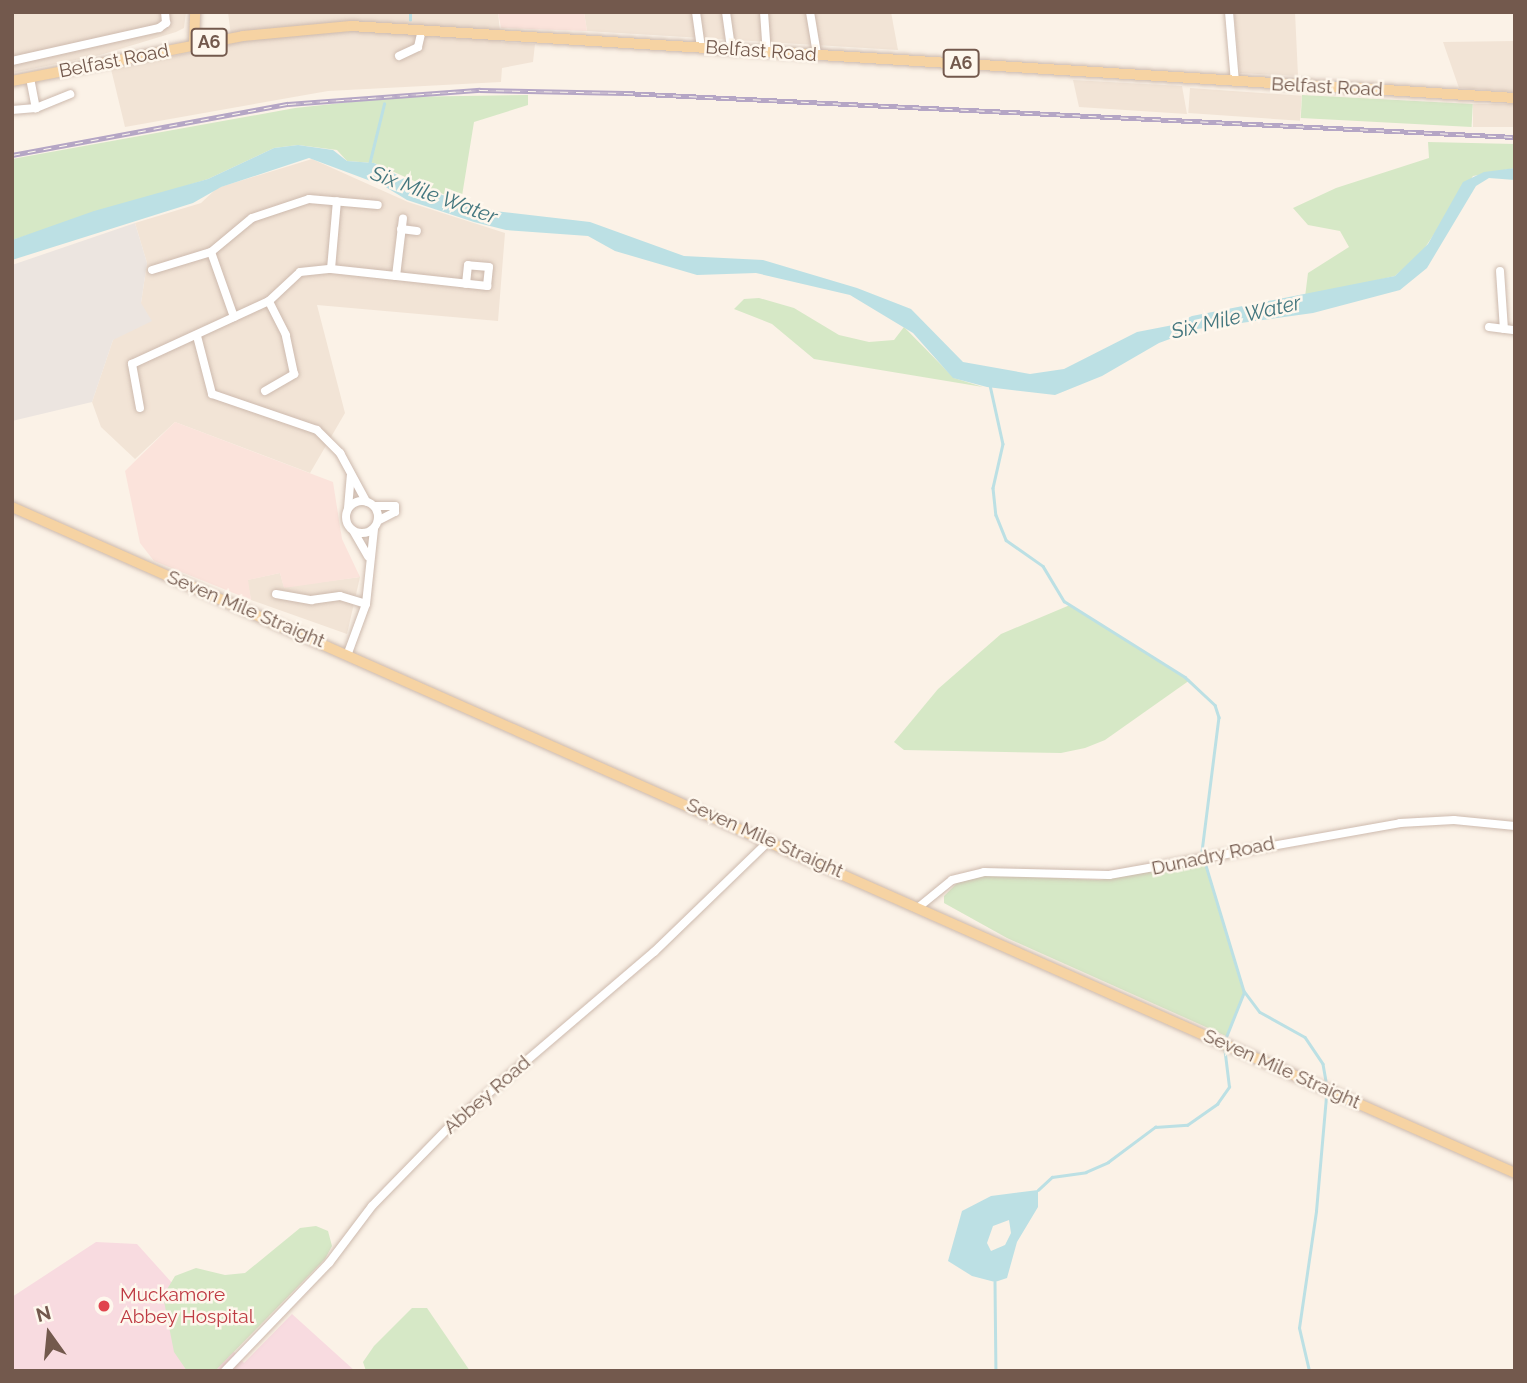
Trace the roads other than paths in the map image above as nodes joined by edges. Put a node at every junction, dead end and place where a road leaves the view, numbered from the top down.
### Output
1 (165, 12) edge
2 (195, 12) edge
3 (696, 12) edge
4 (726, 12) edge
5 (764, 12) edge
6 (810, 12) edge
7 (1229, 12) edge
8 (422, 29) junction
9 (194, 45) junction
10 (701, 47) junction
11 (731, 49) junction
12 (767, 51) junction
13 (817, 54) junction
14 (400, 56) dead end
15 (12, 61) edge
16 (30, 78) junction
17 (12, 81) edge
18 (1235, 82) junction
19 (70, 94) dead end
20 (1515, 98) edge
21 (36, 108) junction
22 (12, 110) edge
23 (337, 201) junction
24 (378, 205) dead end
25 (403, 218) dead end
26 (401, 229) junction
27 (417, 231) dead end
28 (211, 251) junction
29 (331, 269) junction
30 (152, 270) dead end
31 (1500, 271) dead end
32 (396, 276) junction
33 (466, 284) dead end
34 (269, 301) junction
35 (234, 317) junction
36 (1489, 327) dead end
37 (1504, 329) junction
38 (1515, 330) edge
39 (197, 336) junction
40 (265, 391) dead end
41 (140, 408) dead end
42 (349, 470) junction
43 (366, 501) junction
44 (375, 506) junction
45 (12, 507) edge
46 (348, 508) junction
47 (379, 520) junction
48 (373, 529) junction
49 (353, 530) junction
50 (368, 556) junction
51 (276, 594) dead end
52 (366, 604) junction
53 (348, 653) junction
54 (1515, 826) edge
55 (770, 840) junction
56 (920, 906) junction
57 (1515, 1173) edge
58 (225, 1371) edge

1 - 15 street
2 - 9 main road
3 - 10 street
4 - 11 street
5 - 12 street
6 - 13 street
7 - 18 street
8 - 9 main road, Belfast Road / A6
8 - 10 main road, Belfast Road / A6
8 - 14 street
9 - 16 main road, Belfast Road / A6
10 - 11 main road, Belfast Road / A6
11 - 12 main road, Belfast Road / A6
12 - 13 main road, Belfast Road / A6
13 - 18 main road, Belfast Road / A6
16 - 17 main road, Belfast Road / A6
16 - 21 street
18 - 20 main road, Belfast Road / A6
19 - 21 street
21 - 22 street
23 - 24 street
23 - 28 street
23 - 29 street
25 - 26 street
26 - 27 street
26 - 32 street
28 - 30 street
28 - 35 street
29 - 32 street
29 - 34 street
31 - 37 street
32 - 33 street
34 - 35 street
34 - 40 street
35 - 39 street
36 - 37 street
37 - 38 street
39 - 41 street
39 - 42 street
42 - 43 street
42 - 46 street
43 - 44 street
43 - 46 street
44 - 47 street
44 - 47 street
45 - 53 main road, Seven Mile Straight
46 - 49 street
47 - 48 street
48 - 49 street
48 - 50 street
49 - 50 street
50 - 52 street
51 - 52 street
52 - 53 street
53 - 55 main road, Seven Mile Straight
54 - 56 street, Dunadry Road
55 - 56 main road, Seven Mile Straight
55 - 58 street, Abbey Road
56 - 57 main road, Seven Mile Straight

